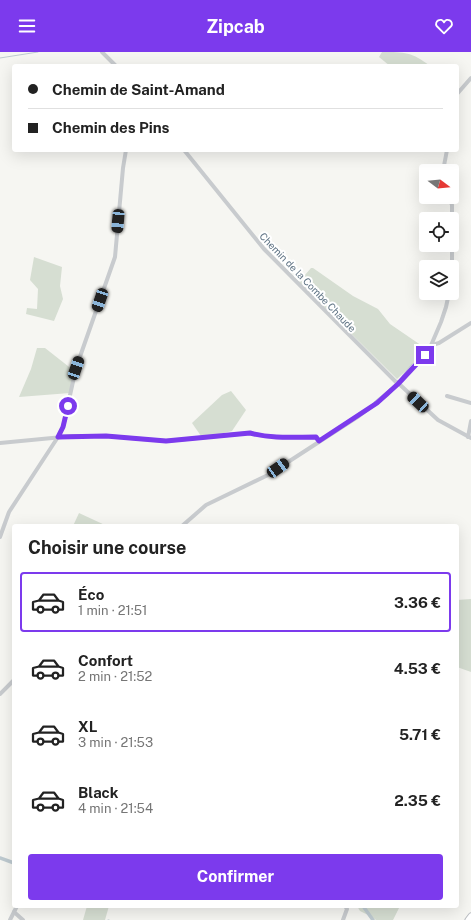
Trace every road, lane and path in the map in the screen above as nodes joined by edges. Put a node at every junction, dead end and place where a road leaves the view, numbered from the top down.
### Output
1 (102, 52) edge
2 (114, 64) edge
3 (471, 78) edge
4 (459, 92) edge
5 (126, 152) edge
6 (186, 152) edge
7 (447, 152) edge
8 (444, 164) edge
9 (447, 300) edge
10 (471, 323) edge
11 (432, 345) junction
12 (397, 383) junction
13 (447, 396) dead end
14 (471, 403) edge
15 (471, 421) edge
16 (58, 437) junction
17 (470, 437) edge
18 (319, 441) junction
19 (0, 442) edge
20 (184, 524) edge
21 (0, 537) edge
22 (12, 682) edge
23 (0, 694) edge
24 (346, 908) edge
25 (15, 910) edge
26 (471, 916) edge
27 (10, 920) edge
28 (23, 920) edge
29 (343, 920) edge
30 (468, 920) edge

1 - 2 street
3 - 4 street
5 - 16 street
6 - 12 street, Chemin de la Combe Chaude
7 - 8 street
9 - 11 street
10 - 11 street
11 - 12 street
12 - 17 street, Chemin de la Combe Chaude
12 - 18 street
13 - 14 street
15 - 17 street
16 - 18 street
16 - 19 street
16 - 21 street
18 - 20 street
22 - 23 street
24 - 29 street
25 - 27 street
25 - 28 street
26 - 30 main road

